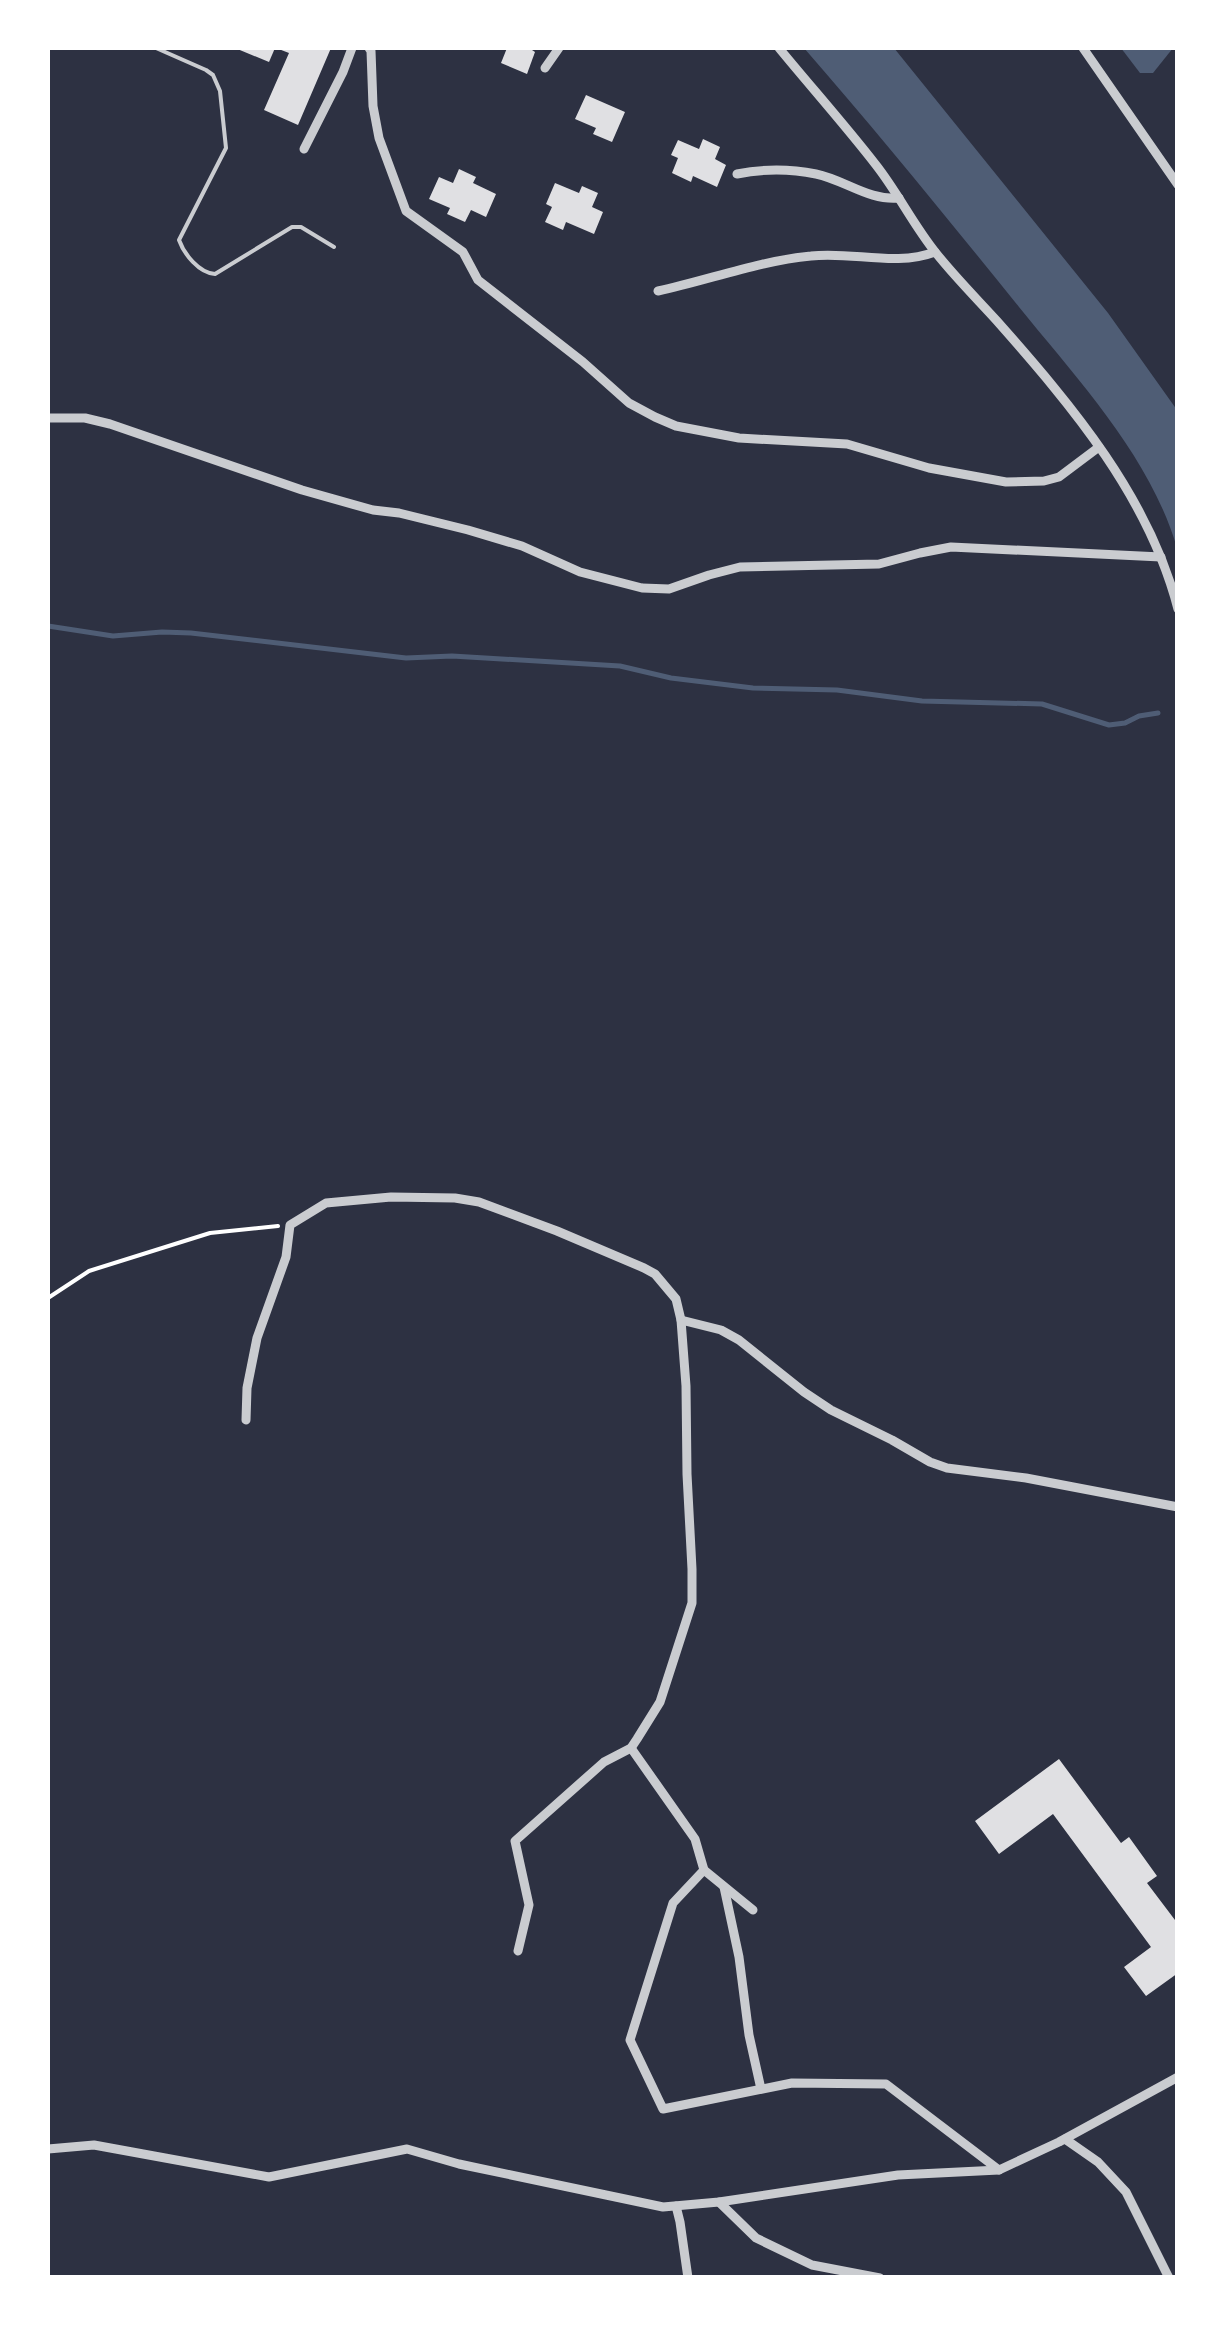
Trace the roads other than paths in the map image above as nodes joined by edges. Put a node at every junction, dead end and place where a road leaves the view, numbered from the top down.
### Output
1 (156, 48) edge
2 (352, 48) edge
3 (369, 48) edge
4 (559, 48) edge
5 (778, 48) edge
6 (1083, 48) edge
7 (545, 68) dead end
8 (304, 149) dead end
9 (737, 174) dead end
10 (1178, 184) edge
11 (899, 198) junction
12 (334, 247) dead end
13 (935, 252) junction
14 (658, 291) dead end
15 (48, 418) edge
16 (1099, 447) junction
17 (1161, 557) junction
18 (1178, 610) edge
19 (681, 1320) junction
20 (246, 1420) dead end
21 (1178, 1507) edge
22 (630, 1748) junction
23 (704, 1870) junction
24 (724, 1886) junction
25 (753, 1910) dead end
26 (518, 1950) dead end
27 (1178, 2077) edge
28 (761, 2089) junction
29 (1064, 2139) junction
30 (48, 2149) edge
31 (1000, 2170) junction
32 (719, 2202) junction
33 (676, 2206) junction
34 (688, 2278) edge
35 (880, 2278) edge
36 (1170, 2278) edge

1 - 12 lane
2 - 8 street
3 - 16 street
4 - 7 street
5 - 11 street
6 - 10 street
9 - 11 street
11 - 13 street
13 - 14 street
13 - 16 street
15 - 17 street
16 - 17 street
17 - 18 street
19 - 20 street
19 - 21 street
19 - 22 street
22 - 23 street
22 - 26 street
23 - 24 street
23 - 28 street
24 - 25 street
24 - 28 street
27 - 29 street
28 - 31 street
29 - 31 street
29 - 36 street
30 - 33 street
31 - 32 street
32 - 33 street
32 - 35 street
33 - 34 street

